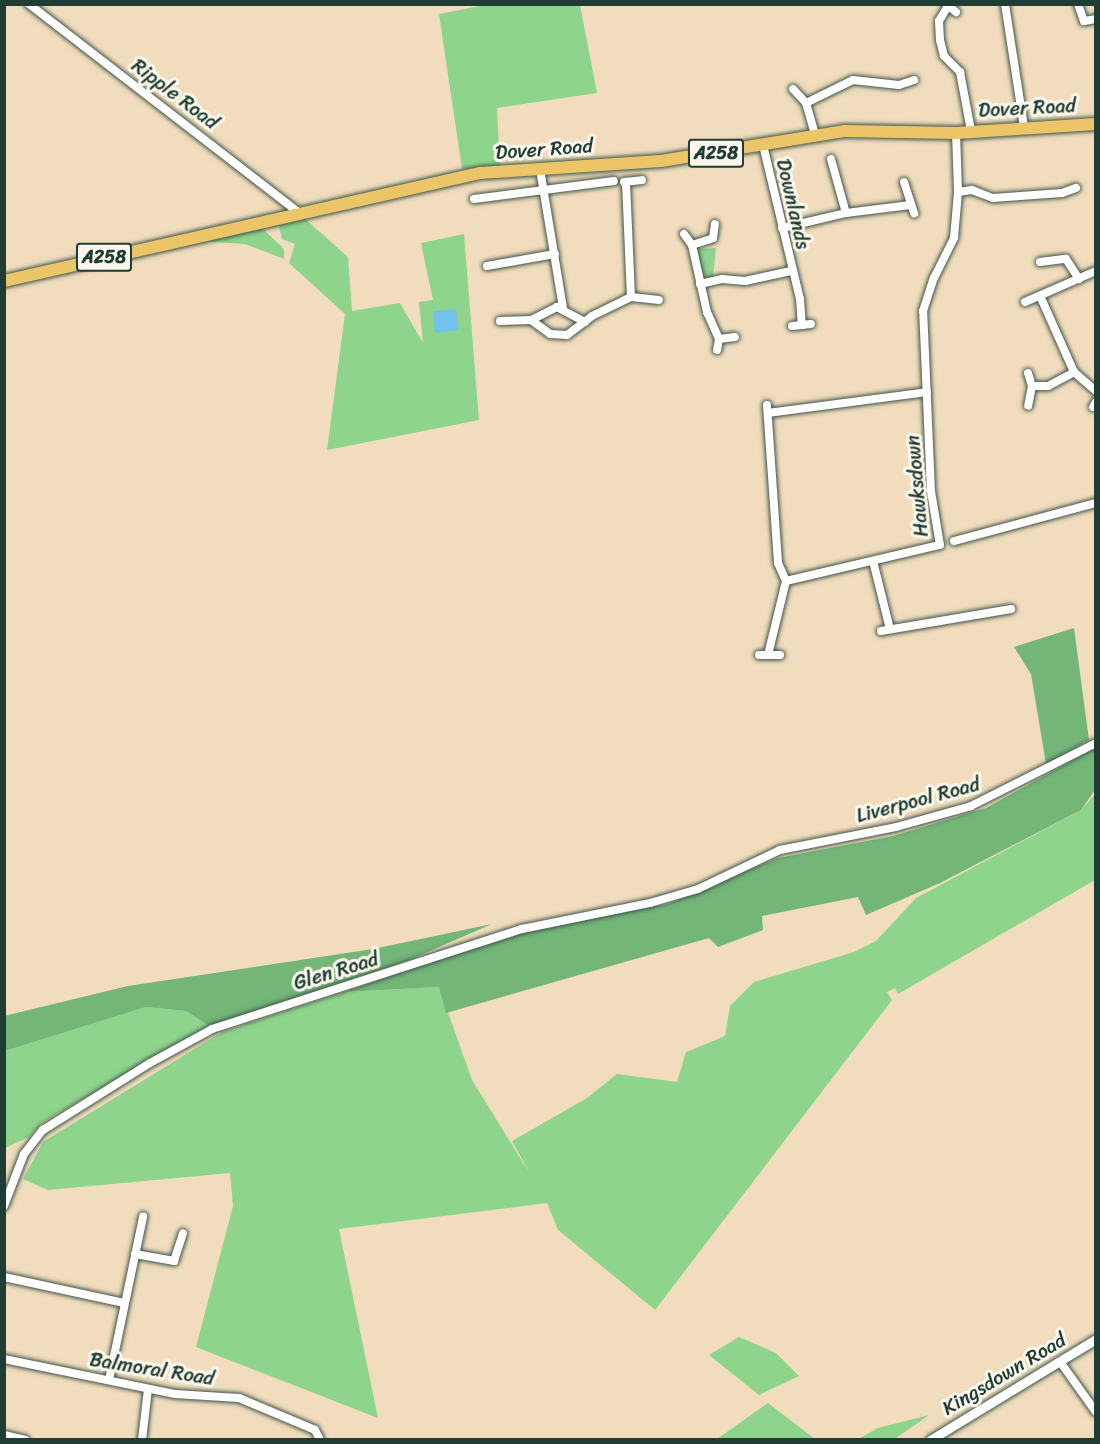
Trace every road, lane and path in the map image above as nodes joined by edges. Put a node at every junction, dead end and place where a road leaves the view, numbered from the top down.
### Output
1 (29, 4) edge
2 (1005, 4) edge
3 (1078, 4) edge
4 (947, 5) edge
5 (956, 12) dead end
6 (1095, 19) edge
7 (971, 71) dead end
8 (960, 72) junction
9 (914, 80) dead end
10 (793, 89) dead end
11 (806, 103) junction
12 (1095, 124) edge
13 (1024, 128) junction
14 (971, 131) junction
15 (956, 133) junction
16 (815, 135) junction
17 (763, 145) junction
18 (831, 159) dead end
19 (540, 169) junction
20 (833, 171) junction
21 (825, 174) dead end
22 (642, 180) dead end
23 (620, 182) junction
24 (904, 182) dead end
25 (1076, 188) dead end
26 (544, 190) junction
27 (958, 192) junction
28 (474, 199) dead end
29 (299, 213) junction
30 (846, 213) junction
31 (715, 224) dead end
32 (782, 228) junction
33 (684, 234) dead end
34 (692, 245) junction
35 (1071, 250) dead end
36 (555, 254) junction
37 (1066, 259) junction
38 (1040, 262) dead end
39 (487, 266) dead end
40 (791, 271) junction
41 (1095, 271) edge
42 (1079, 279) junction
43 (4, 280) edge
44 (700, 284) junction
45 (631, 297) junction
46 (1041, 298) junction
47 (659, 300) dead end
48 (1025, 302) dead end
49 (563, 308) junction
50 (531, 320) junction
51 (500, 321) dead end
52 (585, 322) junction
53 (812, 324) dead end
54 (802, 325) junction
55 (792, 326) dead end
56 (735, 337) dead end
57 (719, 339) junction
58 (717, 350) dead end
59 (1074, 372) junction
60 (1028, 373) dead end
61 (1032, 386) junction
62 (1095, 391) edge
63 (927, 392) junction
64 (1028, 406) dead end
65 (1095, 503) edge
66 (954, 541) dead end
67 (873, 561) junction
68 (786, 581) junction
69 (1011, 609) dead end
70 (890, 629) junction
71 (881, 631) dead end
72 (759, 655) dead end
73 (768, 655) junction
74 (780, 655) dead end
75 (1095, 743) edge
76 (740, 866) joint
77 (4, 1206) edge
78 (143, 1217) dead end
79 (183, 1233) dead end
80 (135, 1254) junction
81 (4, 1277) edge
82 (124, 1303) junction
83 (1095, 1339) edge
84 (4, 1359) edge
85 (1062, 1363) junction
86 (109, 1380) junction
87 (148, 1389) junction
88 (1095, 1412) edge
89 (4, 1435) edge
90 (25, 1440) edge
91 (142, 1440) edge
92 (320, 1440) edge
93 (930, 1440) edge

1 - 29 street, Ripple Road
2 - 13 street
3 - 6 street
4 - 5 street
4 - 8 street
7 - 8 street
8 - 14 street
9 - 11 street
10 - 11 street
11 - 16 street
12 - 13 main road, Dover Road / A258
13 - 14 main road, Dover Road / A258
14 - 15 main road, Dover Road / A258
15 - 16 main road, Dover Road / A258
15 - 27 street, Hawksdown
16 - 17 main road, Dover Road / A258
17 - 19 main road, Dover Road / A258
17 - 32 street, Downlands
18 - 20 street
19 - 26 street
19 - 29 main road, Dover Road / A258
20 - 21 street
20 - 30 street
22 - 23 street
23 - 26 street
23 - 45 street
24 - 30 street
25 - 27 street
26 - 28 street
26 - 36 street
27 - 63 street, Hawksdown
29 - 43 main road, Dover Road / A258
30 - 32 street
31 - 34 street
32 - 40 street, Downlands
33 - 34 street
34 - 44 street
35 - 37 street
36 - 39 street
36 - 49 street
37 - 38 street
37 - 42 street
40 - 44 street
40 - 54 street, Downlands
41 - 42 street
42 - 46 street
44 - 57 street
45 - 47 street
45 - 52 street
46 - 48 street
46 - 59 street
49 - 50 street
49 - 52 street
50 - 51 street
50 - 52 street
53 - 54 street
54 - 55 street
56 - 57 street
57 - 58 street
59 - 61 street
59 - 62 street
60 - 61 street
61 - 64 street
63 - 67 street, Hawksdown
63 - 68 street
65 - 66 street
67 - 68 street, Hawksdown
67 - 70 street
68 - 73 street
69 - 70 street
70 - 71 street
72 - 73 street
73 - 74 street
75 - 76 street, Liverpool Road
76 - 77 street, Glen Road
78 - 80 street
79 - 80 street
80 - 82 street
81 - 82 street
82 - 86 street
83 - 85 street, Kingsdown Road
84 - 86 street, Balmoral Road
85 - 88 street
85 - 93 street, Kingsdown Road
86 - 87 street, Balmoral Road
87 - 91 street
87 - 92 street, Balmoral Road
89 - 90 street

